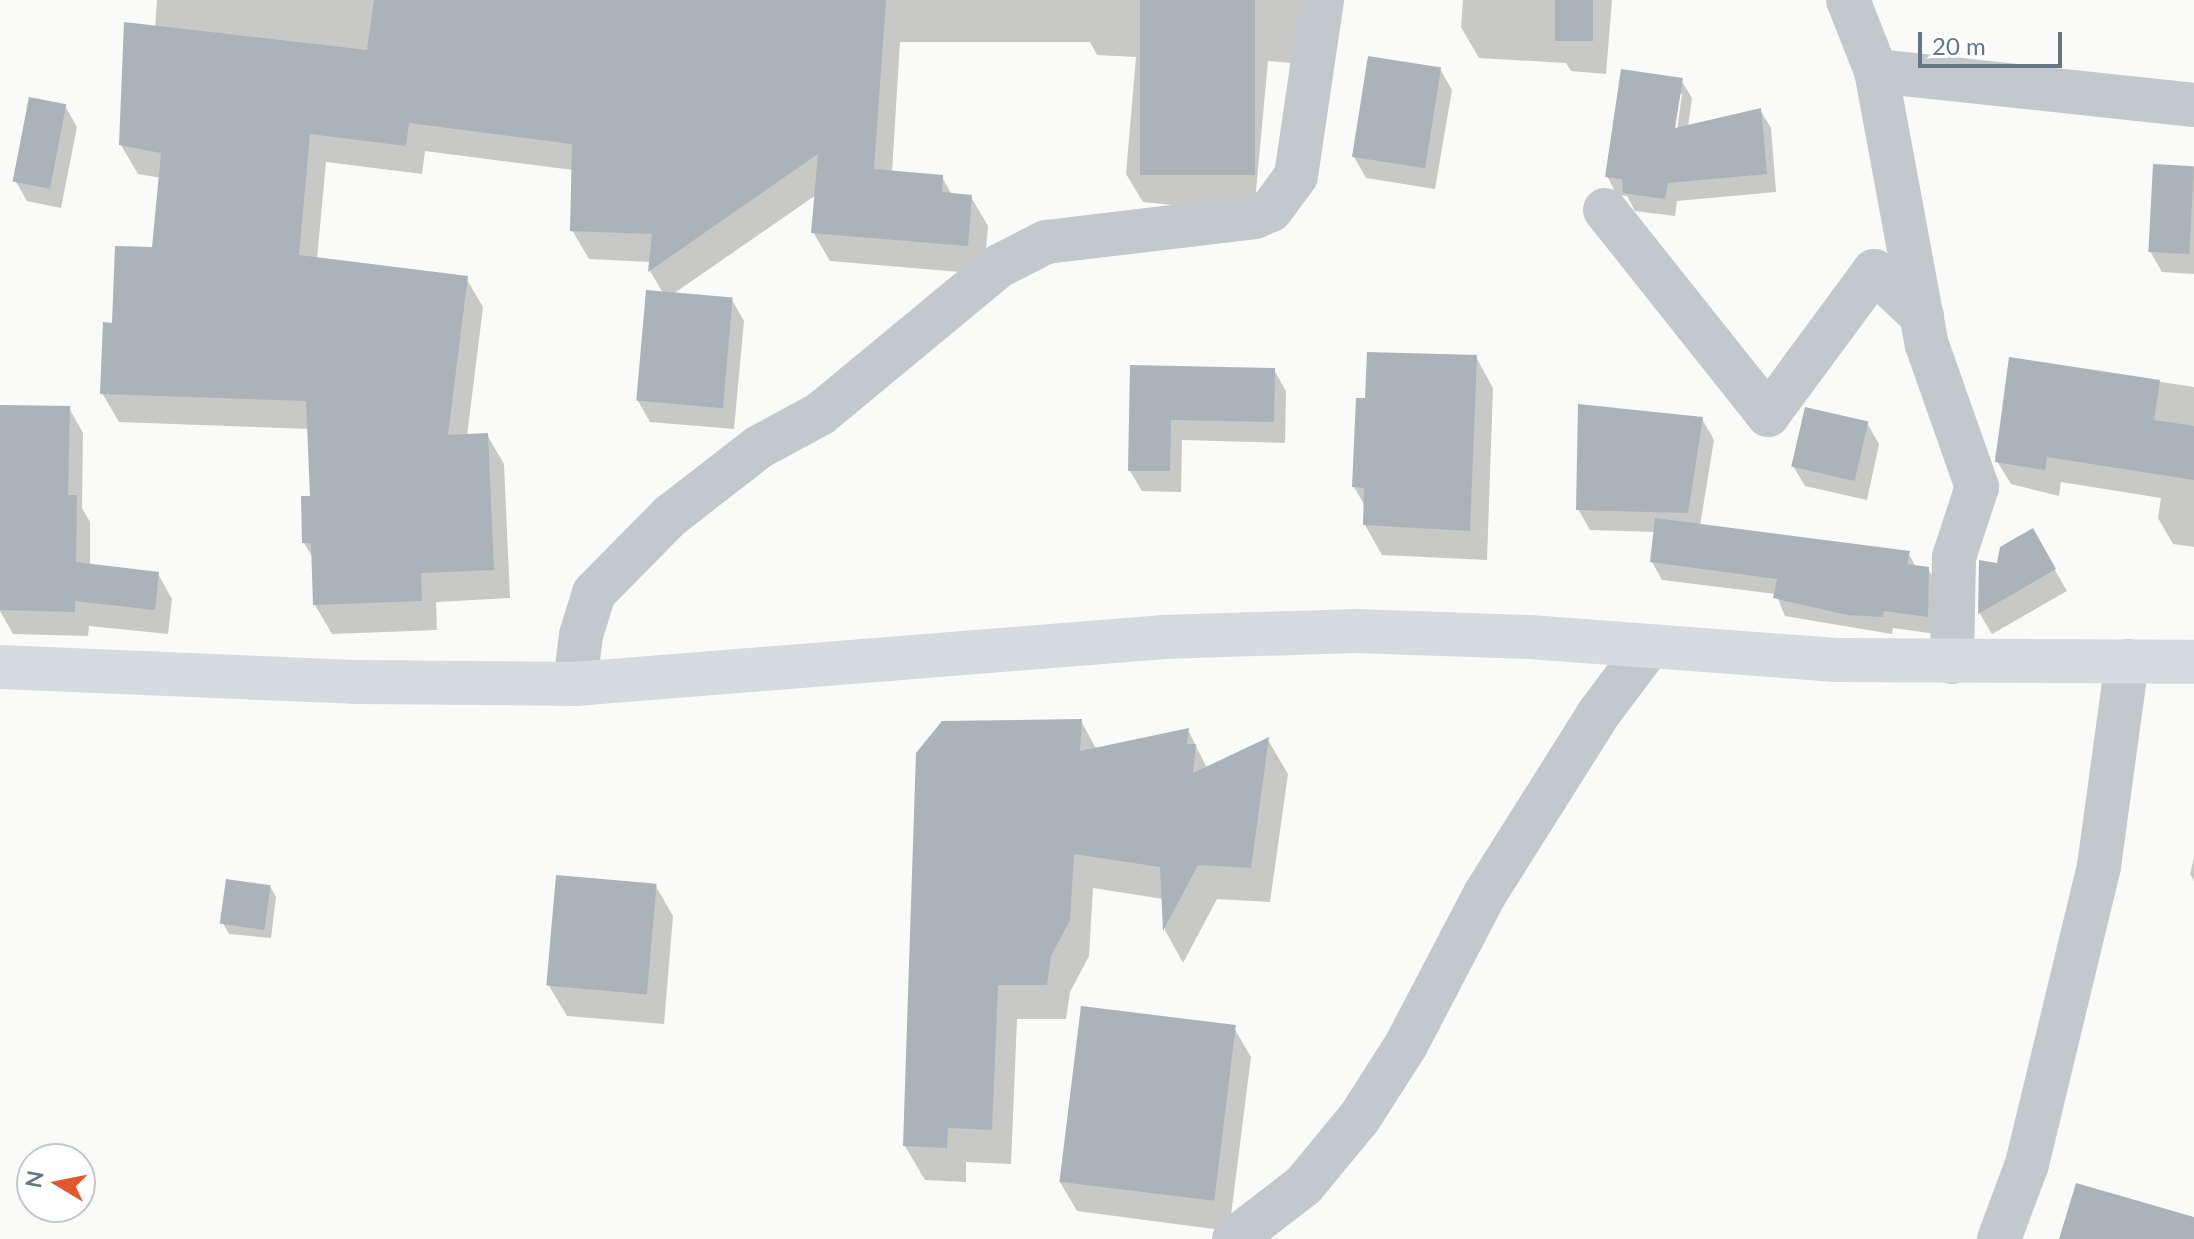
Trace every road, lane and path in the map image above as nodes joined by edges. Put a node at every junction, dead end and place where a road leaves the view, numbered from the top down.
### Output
1 (1322, 0) edge
2 (1848, 0) edge
3 (1876, 71) junction
4 (2194, 105) edge
5 (1605, 210) dead end
6 (1922, 316) junction
7 (1647, 649) junction
8 (2127, 661) junction
9 (1952, 662) junction
10 (2194, 662) edge
11 (0, 667) edge
12 (575, 684) junction
13 (1234, 1239) edge
14 (1999, 1239) edge

1 - 12 street
2 - 3 street
3 - 4 street
3 - 6 street
5 - 6 street
6 - 9 street
7 - 9 street
7 - 12 street
7 - 13 street
8 - 9 street
8 - 10 street
8 - 14 street
11 - 12 street

